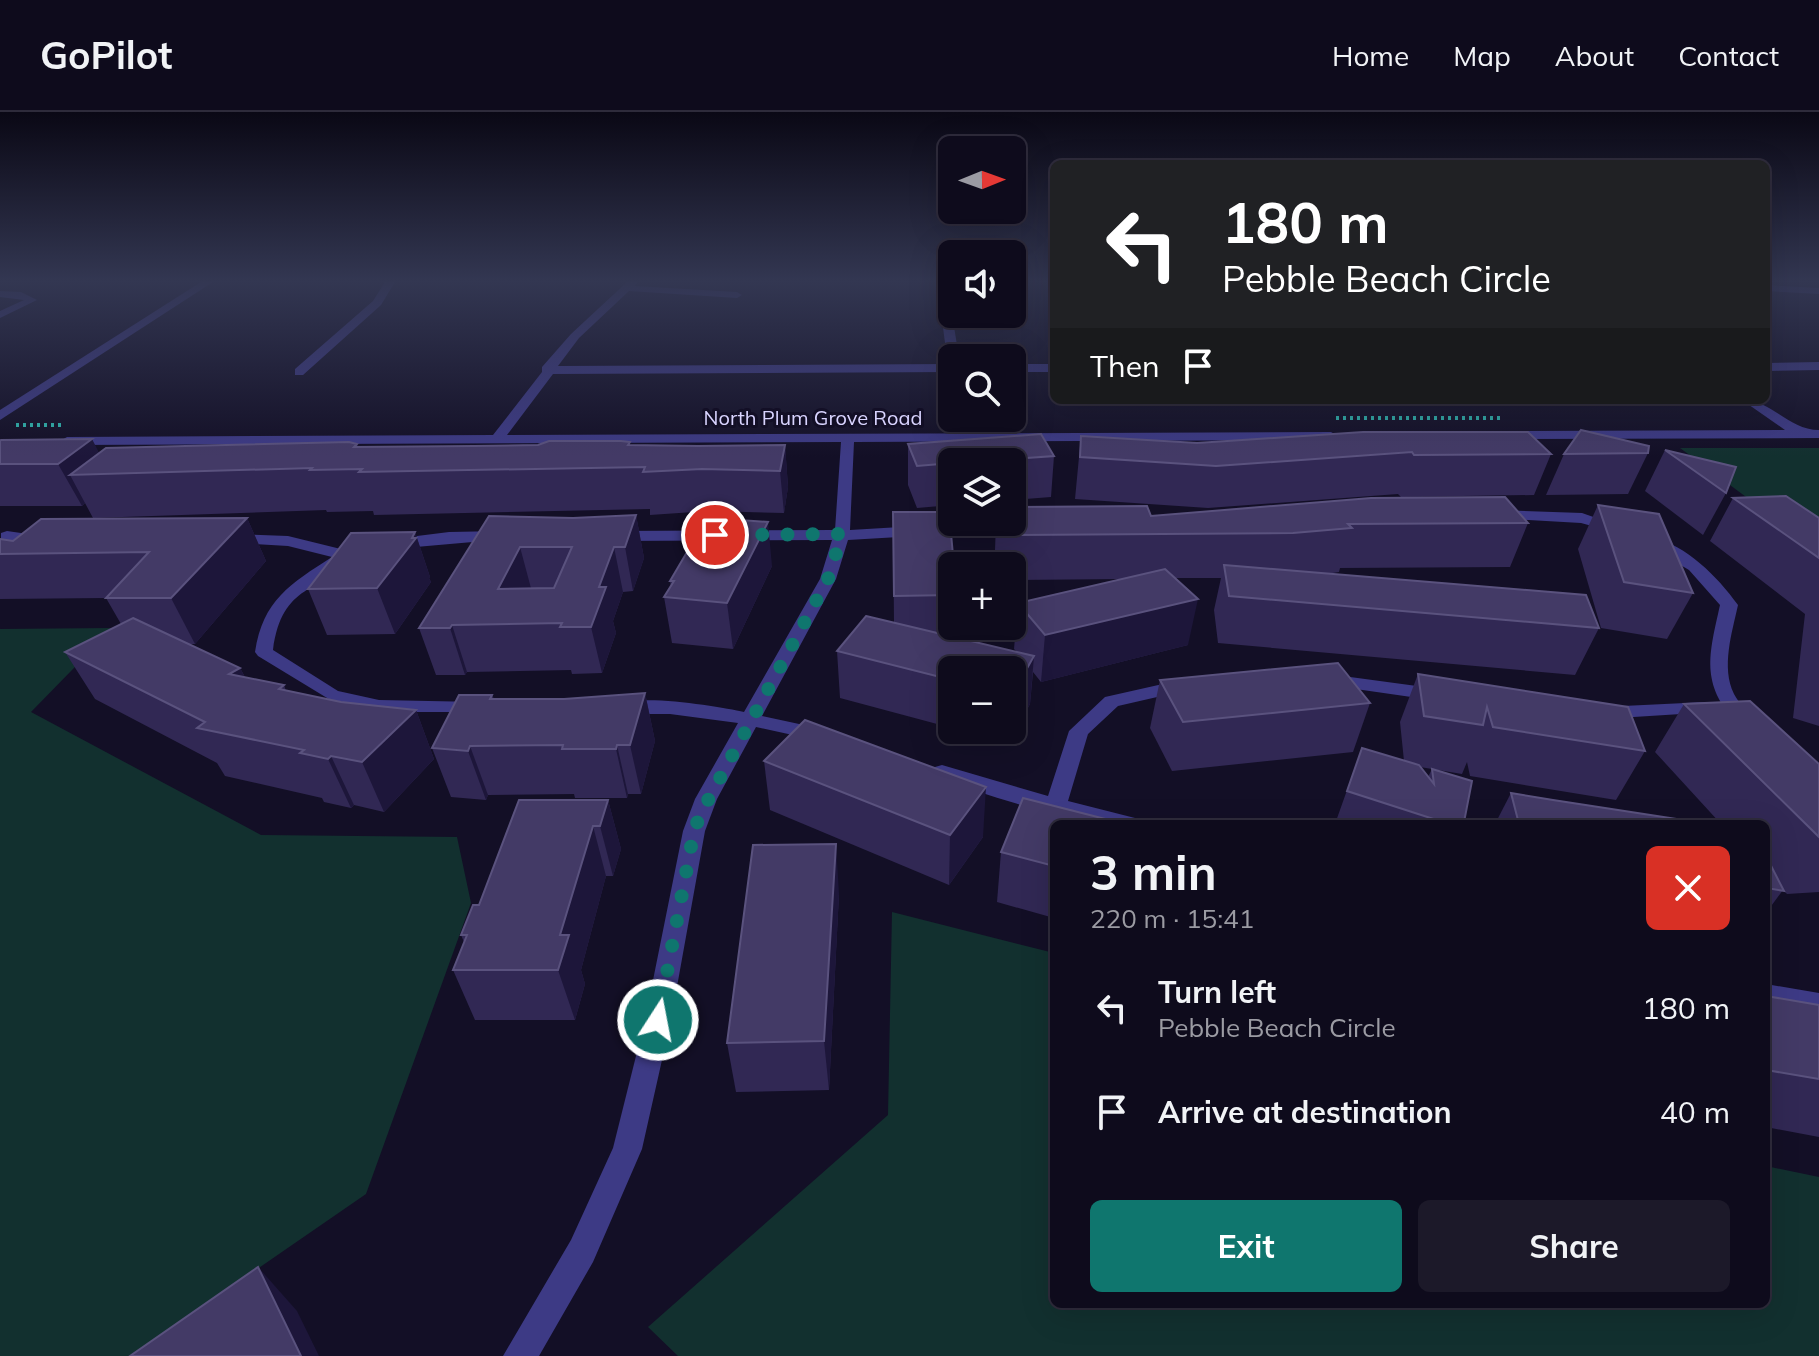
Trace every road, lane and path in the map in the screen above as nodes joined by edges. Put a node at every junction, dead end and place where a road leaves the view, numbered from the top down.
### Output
1 (118, 340) edge
2 (335, 340) edge
3 (572, 340) edge
4 (1819, 366) edge
5 (1770, 367) edge
6 (938, 368) edge
7 (1026, 368) edge
8 (1050, 368) edge
9 (546, 370) junction
10 (299, 372) dead end
11 (1754, 404) edge
12 (0, 416) edge
13 (1800, 434) junction
14 (1819, 434) edge
15 (1485, 435) edge
16 (1341, 436) edge
17 (847, 438) junction
18 (497, 439) junction
19 (47, 441) edge
20 (1483, 515) edge
21 (1032, 524) edge
22 (842, 534) junction
23 (7, 536) dead end
24 (510, 536) edge
25 (603, 536) edge
26 (214, 539) edge
27 (63, 540) edge
28 (357, 553) junction
29 (1313, 679) edge
30 (1211, 683) edge
31 (1457, 698) edge
32 (1730, 707) junction
33 (499, 708) edge
34 (608, 708) edge
35 (1585, 714) edge
36 (751, 719) junction
37 (1752, 728) edge
38 (844, 739) edge
39 (929, 767) edge
40 (1056, 805) junction
41 (1112, 820) edge
42 (1770, 996) edge
43 (1819, 1004) edge
44 (520, 1356) edge

1 - 12 street
2 - 10 street
3 - 9 street
4 - 5 street
6 - 9 street
7 - 8 street
9 - 18 street
11 - 13 street
13 - 14 street
13 - 15 street
16 - 17 street, North Plum Grove Road
17 - 18 street, North Plum Grove Road
17 - 22 street
18 - 19 street, North Plum Grove Road
20 - 32 street
21 - 22 street
22 - 25 street
22 - 36 street
23 - 27 street
24 - 28 street
26 - 28 street
28 - 33 street
29 - 31 street
30 - 40 street
32 - 35 street
32 - 37 street
34 - 36 street
36 - 38 street
36 - 44 street
39 - 40 street
40 - 41 street
42 - 43 street

